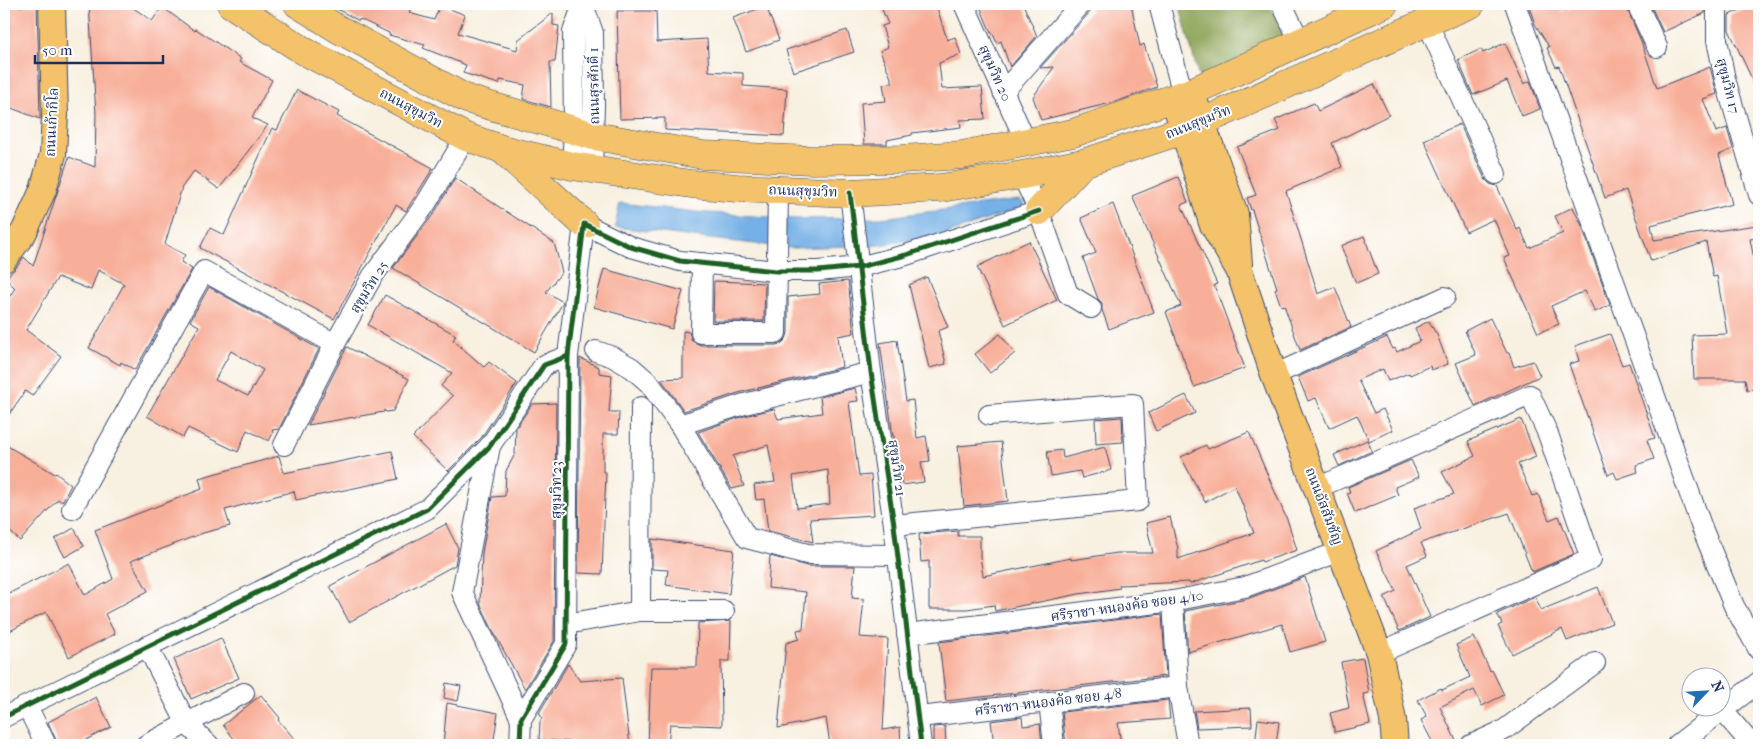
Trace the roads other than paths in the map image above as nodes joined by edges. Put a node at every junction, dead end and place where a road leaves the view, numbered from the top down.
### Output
1 (52, 4) edge
2 (231, 4) edge
3 (298, 4) edge
4 (583, 4) edge
5 (964, 4) edge
6 (1081, 4) edge
7 (1158, 4) edge
8 (1282, 4) edge
9 (1384, 4) edge
10 (1471, 4) edge
11 (1515, 4) edge
12 (1637, 4) edge
13 (1717, 4) edge
14 (1427, 22) junction
15 (1300, 42) junction
16 (1657, 47) dead end
17 (1002, 92) junction
18 (1183, 95) junction
19 (1193, 126) junction
20 (584, 133) junction
21 (466, 137) junction
22 (1026, 142) junction
23 (502, 149) junction
24 (1083, 163) junction
25 (582, 168) junction
26 (1496, 174) dead end
27 (1022, 175) junction
28 (1759, 195) edge
29 (777, 202) junction
30 (852, 205) junction
31 (1039, 212) junction
32 (584, 224) junction
33 (858, 258) junction
34 (4, 259) edge
35 (776, 262) junction
36 (702, 264) junction
37 (1445, 297) dead end
38 (1091, 308) dead end
39 (335, 344) junction
40 (596, 351) dead end
41 (568, 356) junction
42 (871, 372) junction
43 (1274, 375) junction
44 (642, 407) dead end
45 (989, 415) dead end
46 (680, 425) junction
47 (284, 445) dead end
48 (490, 446) junction
49 (1317, 488) junction
50 (72, 509) dead end
51 (894, 525) junction
52 (1341, 551) junction
53 (897, 555) junction
54 (1173, 601) junction
55 (640, 611) junction
56 (724, 611) dead end
57 (566, 624) junction
58 (907, 634) junction
59 (147, 646) junction
60 (1759, 650) edge
61 (1379, 654) junction
62 (1595, 663) dead end
63 (1759, 682) edge
64 (1178, 687) junction
65 (244, 693) dead end
66 (1049, 702) junction
67 (1730, 704) edge
68 (27, 706) junction
69 (1714, 716) edge
70 (1727, 716) edge
71 (4, 717) edge
72 (919, 717) junction
73 (521, 718) junction
74 (187, 724) junction
75 (46, 745) edge
76 (146, 745) edge
77 (209, 745) edge
78 (522, 745) edge
79 (922, 745) edge
80 (1054, 745) edge
81 (1188, 745) edge
82 (1395, 745) edge
83 (1471, 745) edge
84 (1678, 745) edge
85 (1752, 745) edge

1 - 34 main road, ถนนเก้ากิโล
2 - 21 highway, ถนนสุขุมวิท
3 - 20 highway
4 - 20 street, ถนนสุรศักดิ์ 1
5 - 17 street, สุขุมวิท 20
6 - 17 street
7 - 18 street
8 - 15 street
9 - 15 highway
10 - 14 highway, ถนนสุขุมวิท
11 - 60 street
12 - 16 street
13 - 28 street, สุขุมวิท 17
14 - 19 highway, ถนนสุขุมวิท
14 - 26 street
15 - 18 highway
17 - 22 street, สุขุมวิท 20
18 - 19 main road, ถนนอัสสัมชัญ
18 - 22 highway
19 - 24 highway, ถนนสุขุมวิท
19 - 43 main road, ถนนอัสสัมชัญ
20 - 22 highway
20 - 25 street, ถนนสุรศักดิ์ 1
21 - 23 highway, ถนนสุขุมวิท
21 - 39 street, สุขุมวิท 25
23 - 25 highway, ถนนสุขุมวิท
23 - 32 highway
24 - 27 highway, ถนนสุขุมวิท
24 - 31 highway
25 - 29 highway, ถนนสุขุมวิท
27 - 30 highway, ถนนสุขุมวิท
27 - 31 street
29 - 30 highway, ถนนสุขุมวิท
29 - 35 street
30 - 33 street, สุขุมวิท 21
31 - 33 street
31 - 38 street
32 - 36 street
32 - 41 street, สุขุมวิท 23
33 - 35 street
33 - 42 street, สุขุมวิท 21
35 - 36 street
35 - 36 street
37 - 43 street
39 - 47 street, สุขุมวิท 25
39 - 50 street
40 - 46 street
41 - 48 street
41 - 57 street, สุขุมวิท 23
42 - 46 street
42 - 51 street, สุขุมวิท 21
43 - 49 main road, ถนนอัสสัมชัญ
44 - 55 street
45 - 51 street
46 - 53 street
48 - 59 street
48 - 73 street
49 - 52 main road, ถนนอัสสัมชัญ
49 - 61 street
51 - 53 street, สุขุมวิท 21
52 - 54 street, ศรีราชา-หนองค้อ ซอย 4/10
52 - 61 main road, ถนนอัสสัมชัญ
53 - 58 street, สุขุมวิท 21
54 - 58 street, ศรีราชา-หนองค้อ ซอย 4/10
54 - 64 street
55 - 56 street
55 - 57 street
57 - 73 street, สุขุมวิท 23
58 - 72 street, สุขุมวิท 21
59 - 68 street
59 - 74 street
61 - 82 main road, ถนนอัสสัมชัญ
62 - 83 street
63 - 67 street
64 - 66 street, ศรีราชา-หนองค้อ ซอย 4/8
64 - 81 street
65 - 74 street
66 - 72 street, ศรีราชา-หนองค้อ ซอย 4/8
66 - 80 street
68 - 71 street
68 - 75 street
69 - 84 street
70 - 85 street
72 - 79 street, สุขุมวิท 21
73 - 78 street, สุขุมวิท 23
74 - 76 street
74 - 77 street

